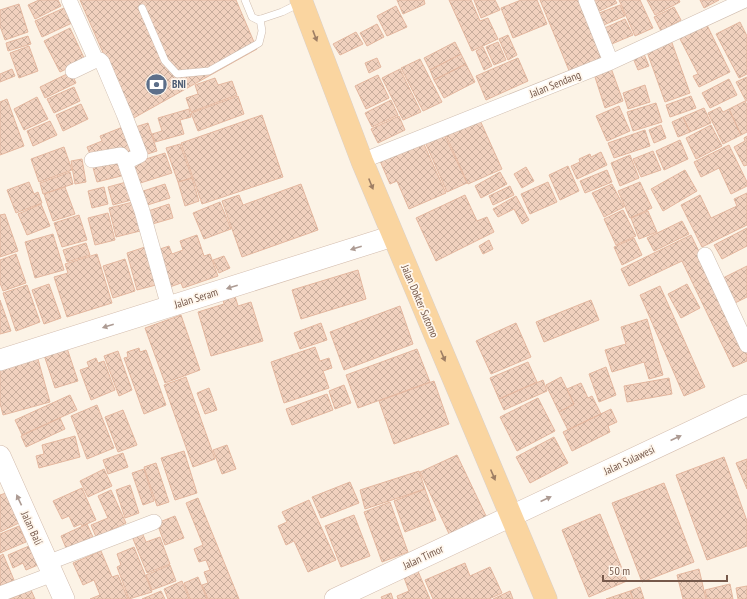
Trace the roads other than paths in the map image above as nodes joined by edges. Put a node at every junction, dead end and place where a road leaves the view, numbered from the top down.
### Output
1 (69, 0) edge
2 (245, 0) edge
3 (586, 0) edge
4 (745, 0) edge
5 (301, 1) edge
6 (142, 8) dead end
7 (260, 19) junction
8 (96, 60) junction
9 (611, 62) junction
10 (73, 70) dead end
11 (92, 160) dead end
12 (362, 161) junction
13 (126, 162) junction
14 (393, 236) junction
15 (705, 255) dead end
16 (168, 307) junction
17 (747, 345) edge
18 (0, 360) edge
19 (747, 405) edge
20 (0, 456) edge
21 (510, 516) junction
22 (154, 522) dead end
23 (50, 568) junction
24 (0, 594) edge
25 (64, 599) edge
26 (335, 599) edge
27 (546, 599) edge

1 - 8 street
2 - 7 lane
3 - 9 street
4 - 9 street, Jalan Sendang
5 - 7 lane
5 -> 12 main road, Jalan Dokter Sutomo
6 - 7 lane
8 - 10 street
8 - 13 street
9 - 12 street, Jalan Sendang
11 - 13 street
12 -> 14 main road, Jalan Dokter Sutomo
13 - 16 street
14 -> 16 main road, Jalan Seram
14 -> 21 main road, Jalan Dokter Sutomo
15 - 17 street
16 -> 18 main road, Jalan Seram
21 -> 19 main road, Jalan Sulawesi
23 -> 20 main road, Jalan Bali
21 - 26 main road, Jalan Timor
21 - 27 main road, Jalan Dokter Sutomo
22 - 23 street
23 - 24 street
23 - 25 main road, Jalan Bali

